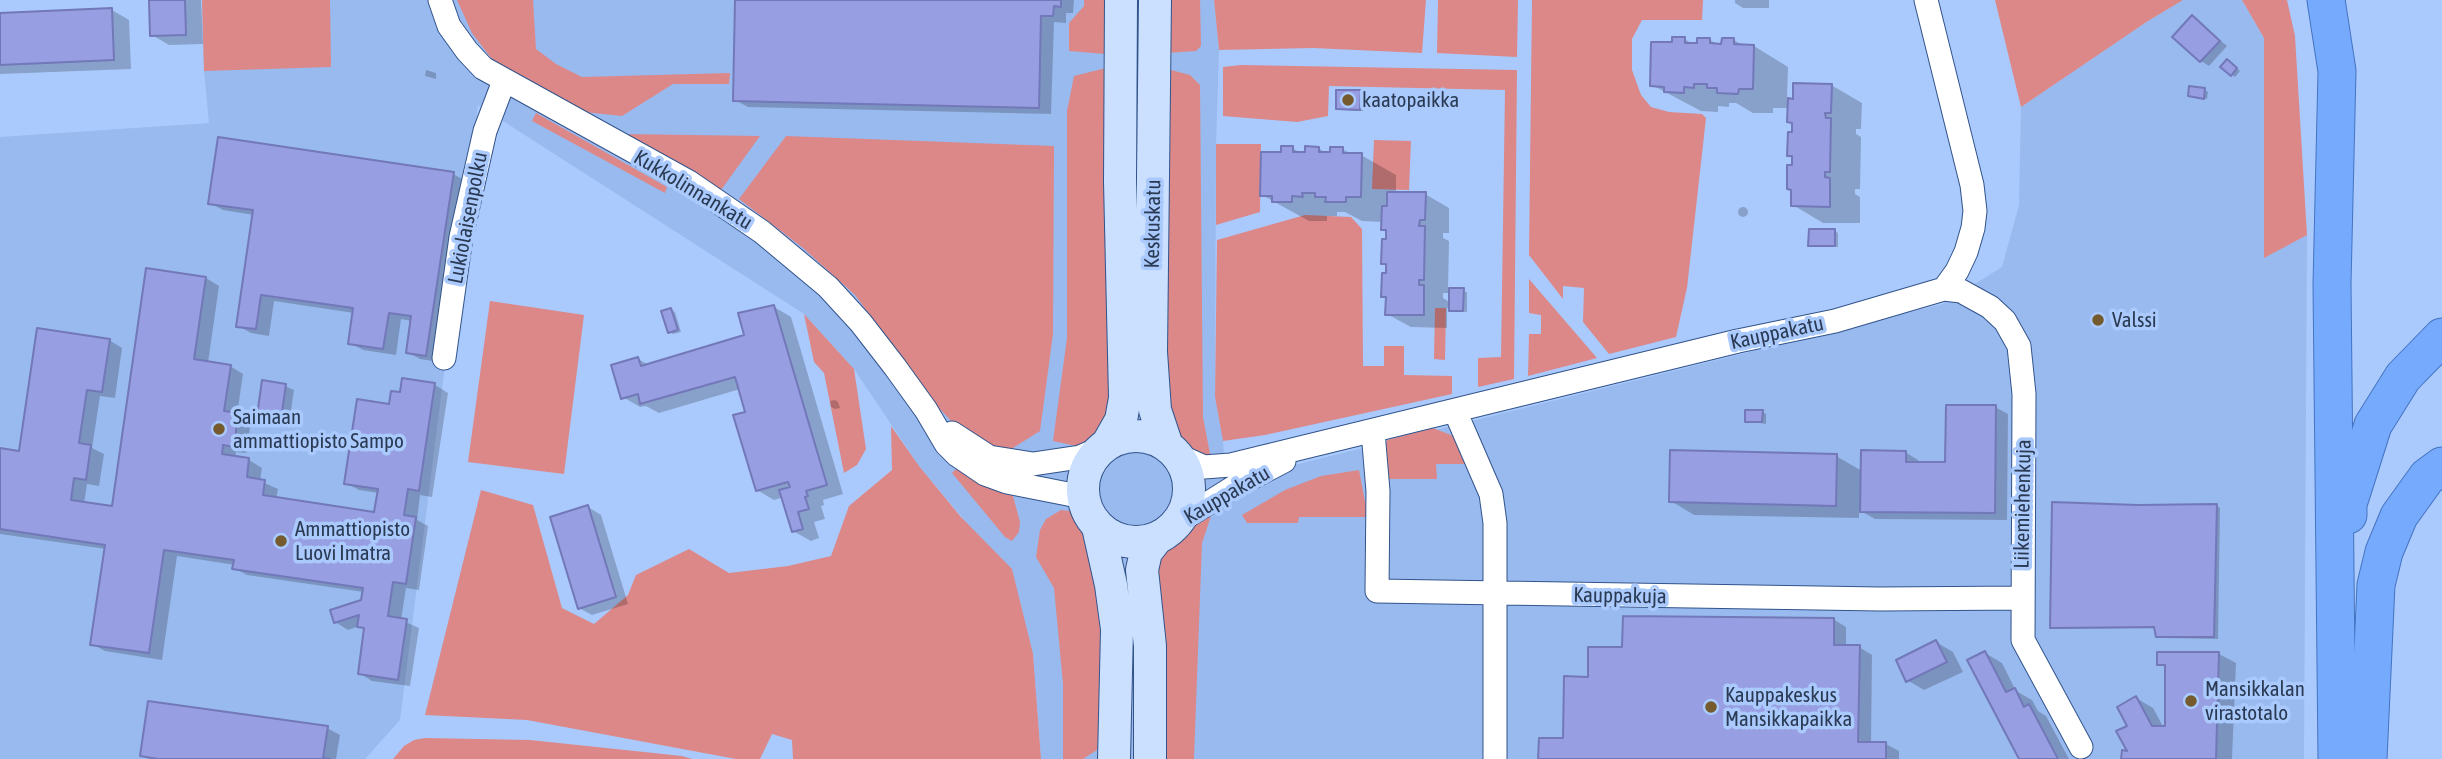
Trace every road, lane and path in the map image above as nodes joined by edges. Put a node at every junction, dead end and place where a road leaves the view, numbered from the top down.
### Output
1 (440, 0) edge
2 (1121, 0) edge
3 (1155, 0) edge
4 (1926, 0) edge
5 (2326, 0) edge
6 (504, 81) junction
7 (1944, 289) junction
8 (2442, 337) edge
9 (444, 358) dead end
10 (926, 410) junction
11 (1455, 411) junction
12 (1373, 432) junction
13 (1106, 445) junction
14 (1315, 446) junction
15 (1172, 450) junction
16 (2442, 466) edge
17 (1083, 497) junction
18 (1098, 527) junction
19 (1166, 531) junction
20 (1496, 594) junction
21 (2023, 598) junction
22 (2336, 644) junction
23 (2081, 747) dead end
24 (1115, 759) edge
25 (1150, 759) edge
26 (1495, 759) edge
27 (2337, 759) edge
28 (2368, 759) edge

1 - 6 street, Kukkolinnankatu
2 - 13 main road, Keskuskatu
3 - 15 main road, Keskuskatu
4 - 7 street
5 - 22 highway
6 - 9 street, Lukiolaisenpolku
6 - 10 street, Kukkolinnankatu
7 - 11 street, Kauppakatu
7 - 21 street, Liikemiehenkuja
8 - 22 highway
10 - 13 street, Kukkolinnankatu
10 - 17 street, Kukkolinnankatu
11 - 12 street, Kauppakatu
11 - 20 street
12 - 14 street, Kauppakatu
12 - 20 street, Kauppakuja
13 - 15 main road
13 - 17 main road
14 - 15 street, Kauppakatu
14 - 19 street, Kauppakatu
15 - 19 main road
16 - 28 highway
17 - 18 main road
18 - 19 main road
18 - 24 main road
19 - 25 main road
20 - 21 street, Kauppakuja
20 - 26 street
21 - 23 street, Liikemiehenkuja
22 - 27 highway

